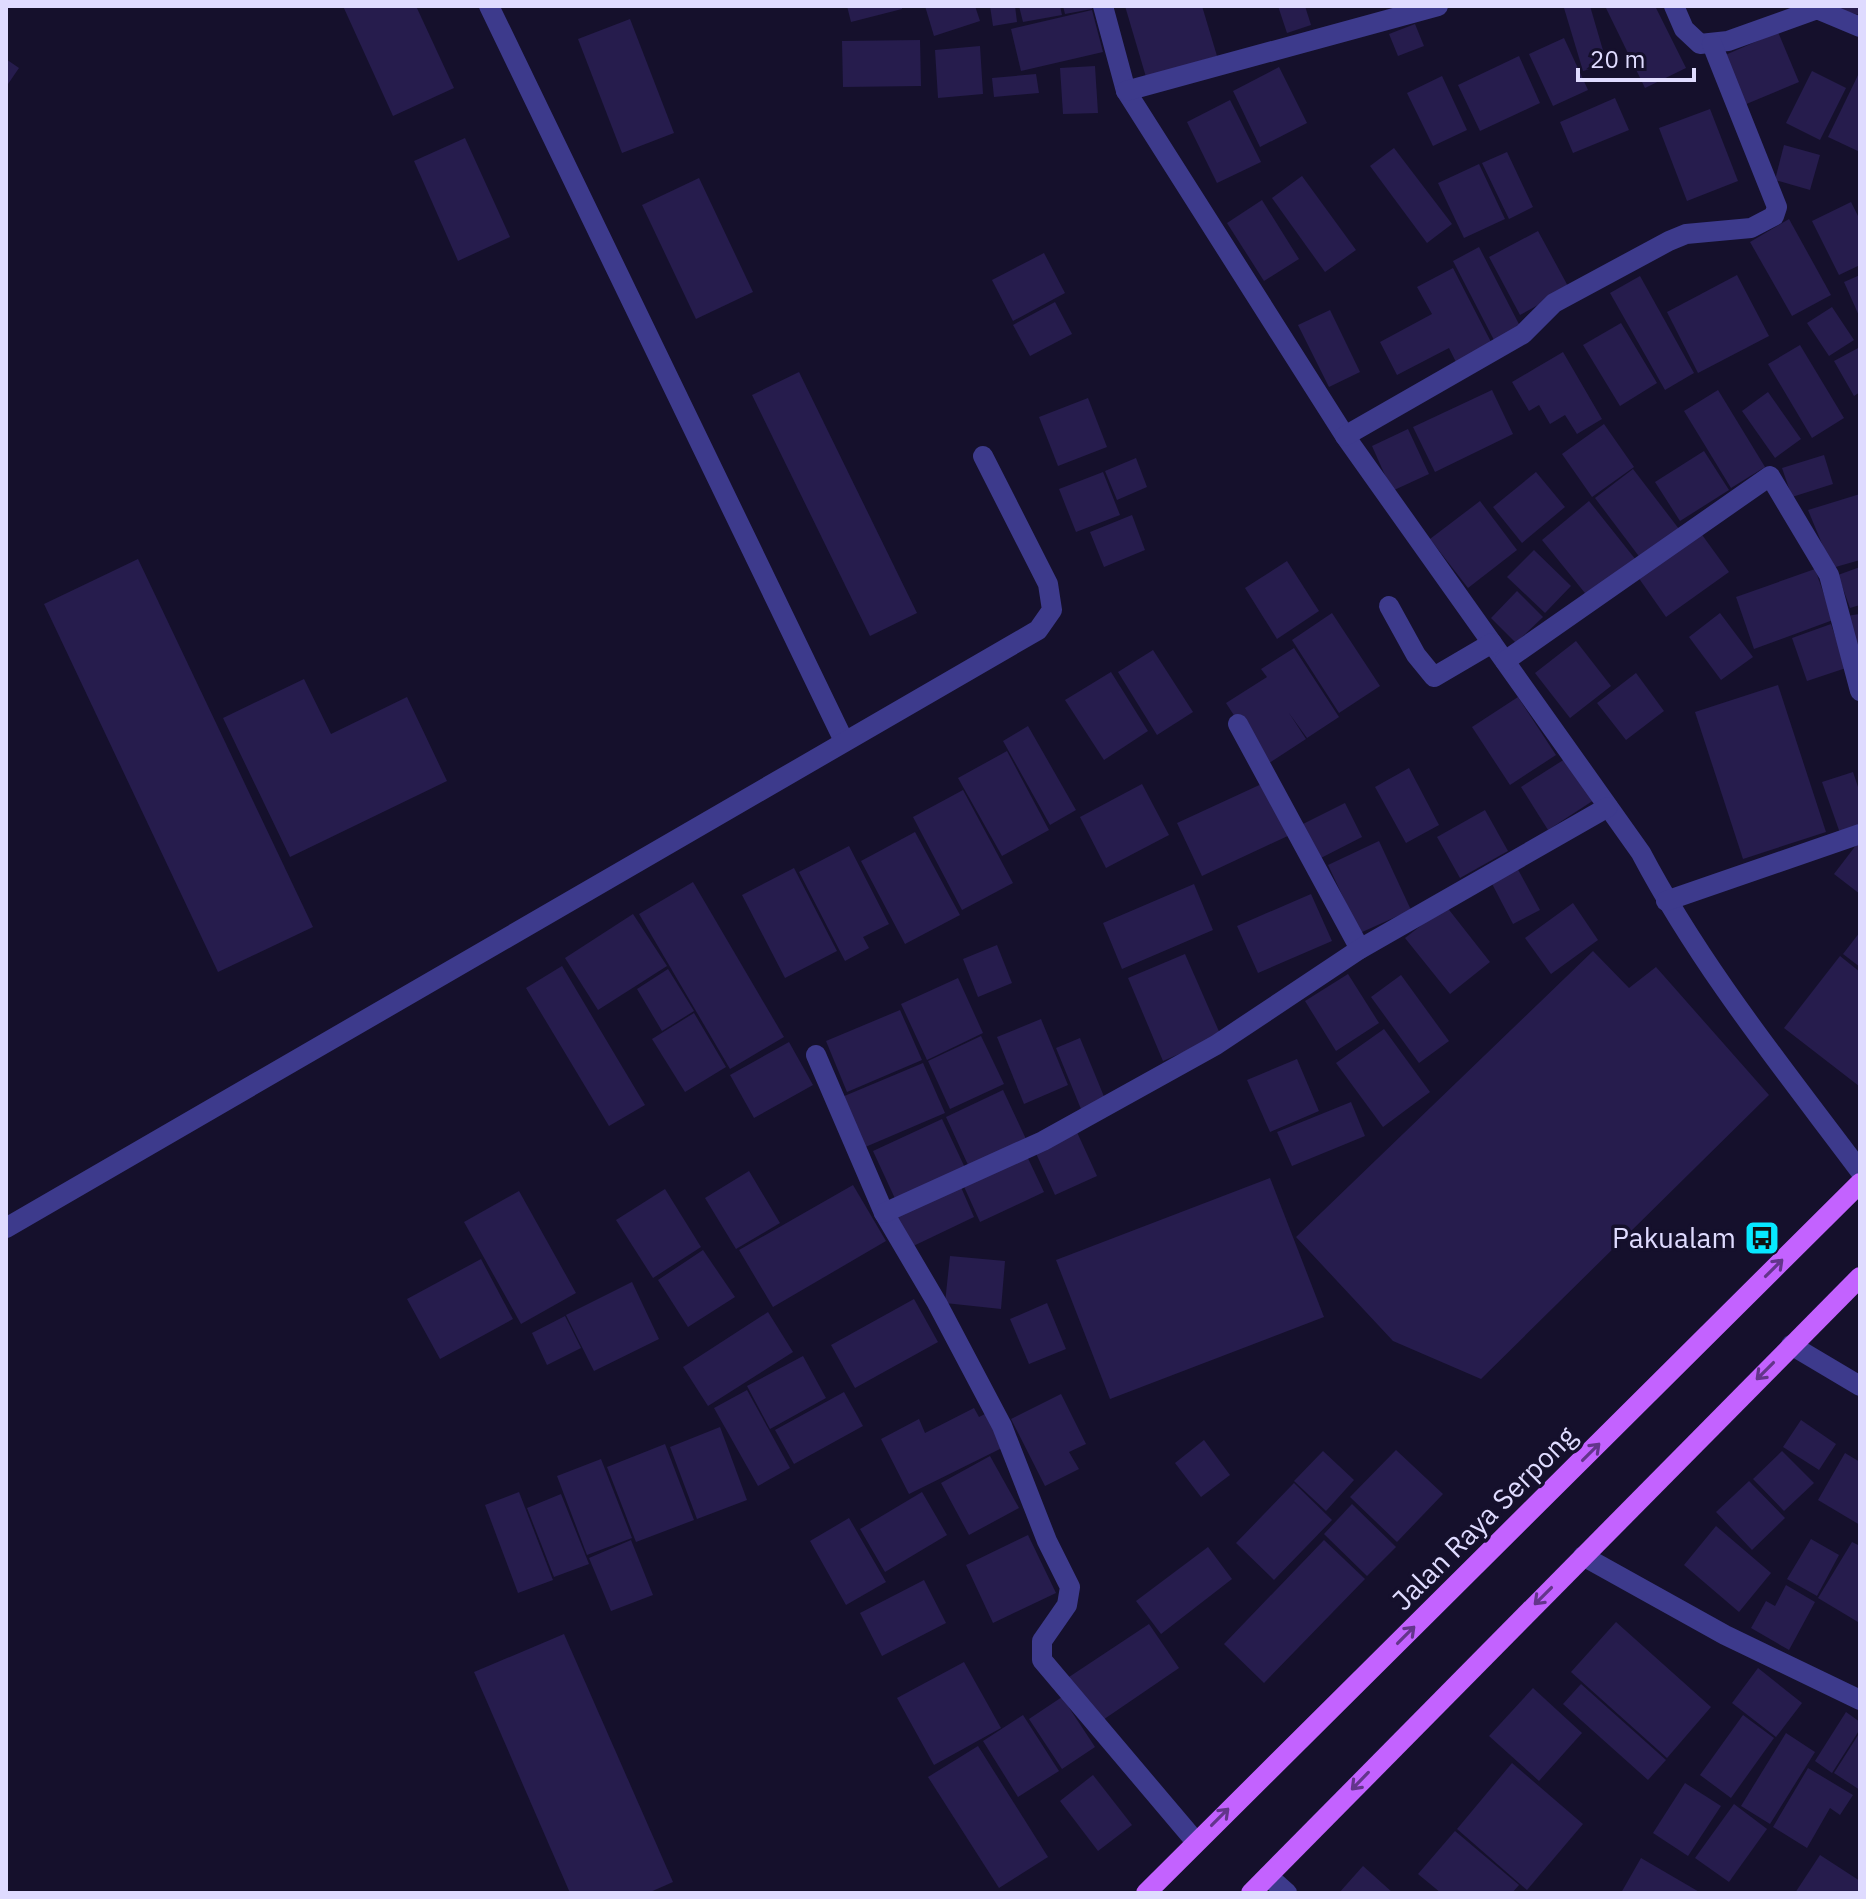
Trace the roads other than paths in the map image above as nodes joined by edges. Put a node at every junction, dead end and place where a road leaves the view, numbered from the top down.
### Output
1 (489, 6) edge
2 (1103, 6) edge
3 (1438, 6) edge
4 (1674, 6) edge
5 (1860, 27) edge
6 (1712, 44) junction
7 (1126, 91) junction
8 (1345, 436) junction
9 (983, 456) dead end
10 (1389, 606) dead end
11 (1492, 643) junction
12 (1505, 661) junction
13 (1860, 691) edge
14 (1238, 724) dead end
15 (844, 741) junction
16 (1608, 807) junction
17 (1860, 834) edge
18 (1666, 901) junction
19 (1360, 949) junction
20 (816, 1055) dead end
21 (1860, 1171) edge
22 (1860, 1183) edge
23 (884, 1213) junction
24 (6, 1228) edge
25 (1860, 1277) edge
26 (1791, 1345) junction
27 (1860, 1386) edge
28 (1583, 1556) junction
29 (1860, 1700) edge
30 (1196, 1842) junction
31 (1268, 1876) junction
32 (1146, 1893) edge
33 (1251, 1893) edge
34 (1287, 1893) edge

1 - 15 street
2 - 7 street
3 - 7 street
4 - 6 street
5 - 6 street
6 - 8 street
7 - 8 street
8 - 11 street
9 - 15 street
10 - 11 street
11 - 12 street
12 - 13 street
12 - 16 street
14 - 19 street
15 - 24 street
16 - 18 street
16 - 19 street
17 - 18 street
18 - 21 street
19 - 23 street
20 - 23 street
30 -> 22 main road, Jalan Raya Serpong
23 - 30 street
25 - 26 main road
26 - 27 street
26 -> 28 main road
28 - 29 street
28 -> 31 main road
30 - 32 main road, Jalan Raya Serpong
31 - 33 main road
31 - 34 street

